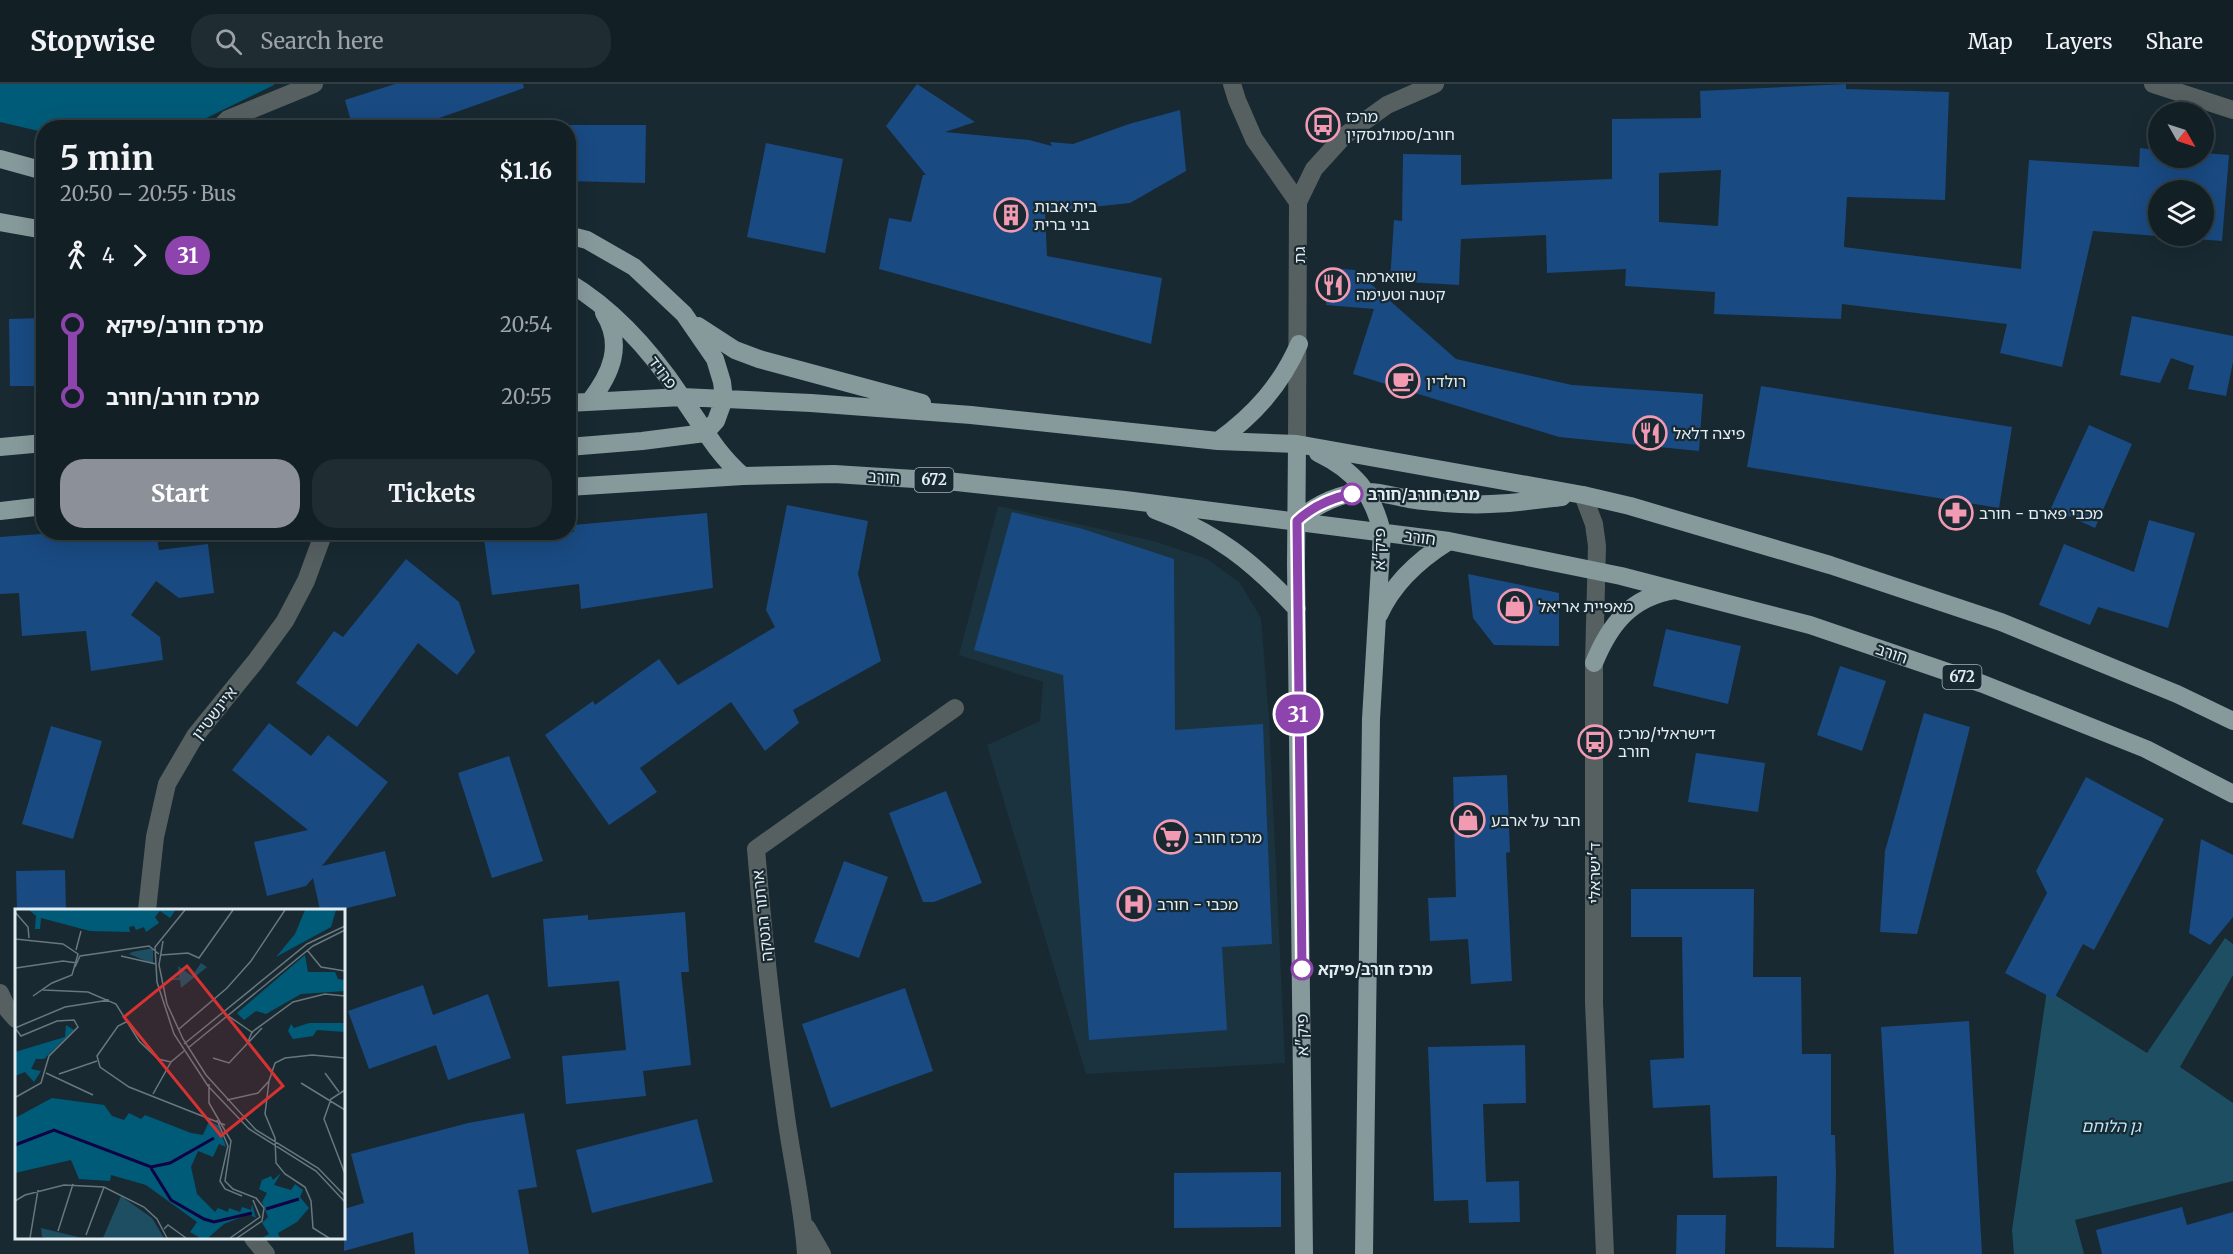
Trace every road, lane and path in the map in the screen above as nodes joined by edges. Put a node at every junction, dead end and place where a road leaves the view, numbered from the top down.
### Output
1 (314, 84) edge
2 (1232, 84) edge
3 (1435, 84) edge
4 (2153, 84) edge
5 (2233, 110) edge
6 (227, 120) edge
7 (0, 159) edge
8 (36, 169) edge
9 (1298, 202) junction
10 (0, 222) edge
11 (36, 229) edge
12 (576, 237) edge
13 (576, 287) edge
14 (596, 299) junction
15 (684, 314) junction
16 (1299, 344) junction
17 (682, 397) junction
18 (724, 399) junction
19 (590, 401) junction
20 (576, 402) edge
21 (971, 415) junction
22 (705, 433) junction
23 (1218, 441) junction
24 (36, 444) edge
25 (1297, 444) junction
26 (576, 446) edge
27 (0, 447) edge
28 (742, 476) junction
29 (576, 486) edge
30 (1367, 492) junction
31 (1583, 495) junction
32 (1125, 500) junction
33 (36, 507) edge
34 (0, 511) edge
35 (1297, 521) junction
36 (1382, 532) junction
37 (321, 540) edge
38 (1449, 541) junction
39 (1597, 570) junction
40 (1679, 590) junction
41 (1297, 609) junction
42 (1376, 622) junction
43 (1594, 663) junction
44 (955, 708) dead end
45 (2233, 721) edge
46 (2233, 794) edge
47 (147, 909) edge
48 (0, 993) edge
49 (15, 1018) edge
50 (804, 1224) junction
51 (254, 1239) edge
52 (266, 1254) edge
53 (806, 1254) edge
54 (822, 1254) edge
55 (1304, 1254) edge
56 (1364, 1254) edge
57 (1605, 1254) edge

1 - 6 street
2 - 9 street
3 - 9 street
4 - 5 street
7 - 8 main road
9 - 16 street, גת
10 - 11 main road
12 - 15 main road
13 - 14 main road, פרויד
14 - 17 main road, פרויד
14 - 19 main road
15 - 18 main road
15 - 21 main road
16 - 23 main road
16 - 25 street, גת
17 - 18 main road
17 - 19 main road
17 - 22 main road, פרויד
18 - 21 main road
18 - 22 main road
19 - 20 main road
21 - 23 main road
22 - 26 main road
22 - 28 main road, פרויד
23 - 25 main road
24 - 27 main road
25 - 30 main road, פיק"א
25 - 31 main road
25 - 35 main road, פיק"א
28 - 29 main road, חורב / 672
28 - 32 main road, חורב / 672
30 - 31 main road
30 - 35 main road
30 - 36 main road, פיק"א
31 - 39 street, ד'ישראלי
31 - 45 main road
32 - 35 main road, חורב / 672
32 - 41 main road
33 - 34 main road
35 - 36 main road, חורב / 672
35 - 41 main road, פיק"א
36 - 38 main road, חורב / 672
36 - 42 main road, פיק"א
37 - 47 street, איינשטיין
38 - 39 main road, חורב / 672
38 - 42 main road
39 - 40 main road, חורב / 672
39 - 43 street, ד'ישראלי
40 - 43 main road
40 - 46 main road, חורב / 672
41 - 55 main road, פיק"א
42 - 56 main road, פיק"א
43 - 57 street, ד'ישראלי
44 - 50 street, ארתור הנטקה
48 - 49 street
50 - 53 street, ארתור הנטקה
50 - 54 street, ארתור הנטקה
51 - 52 street

